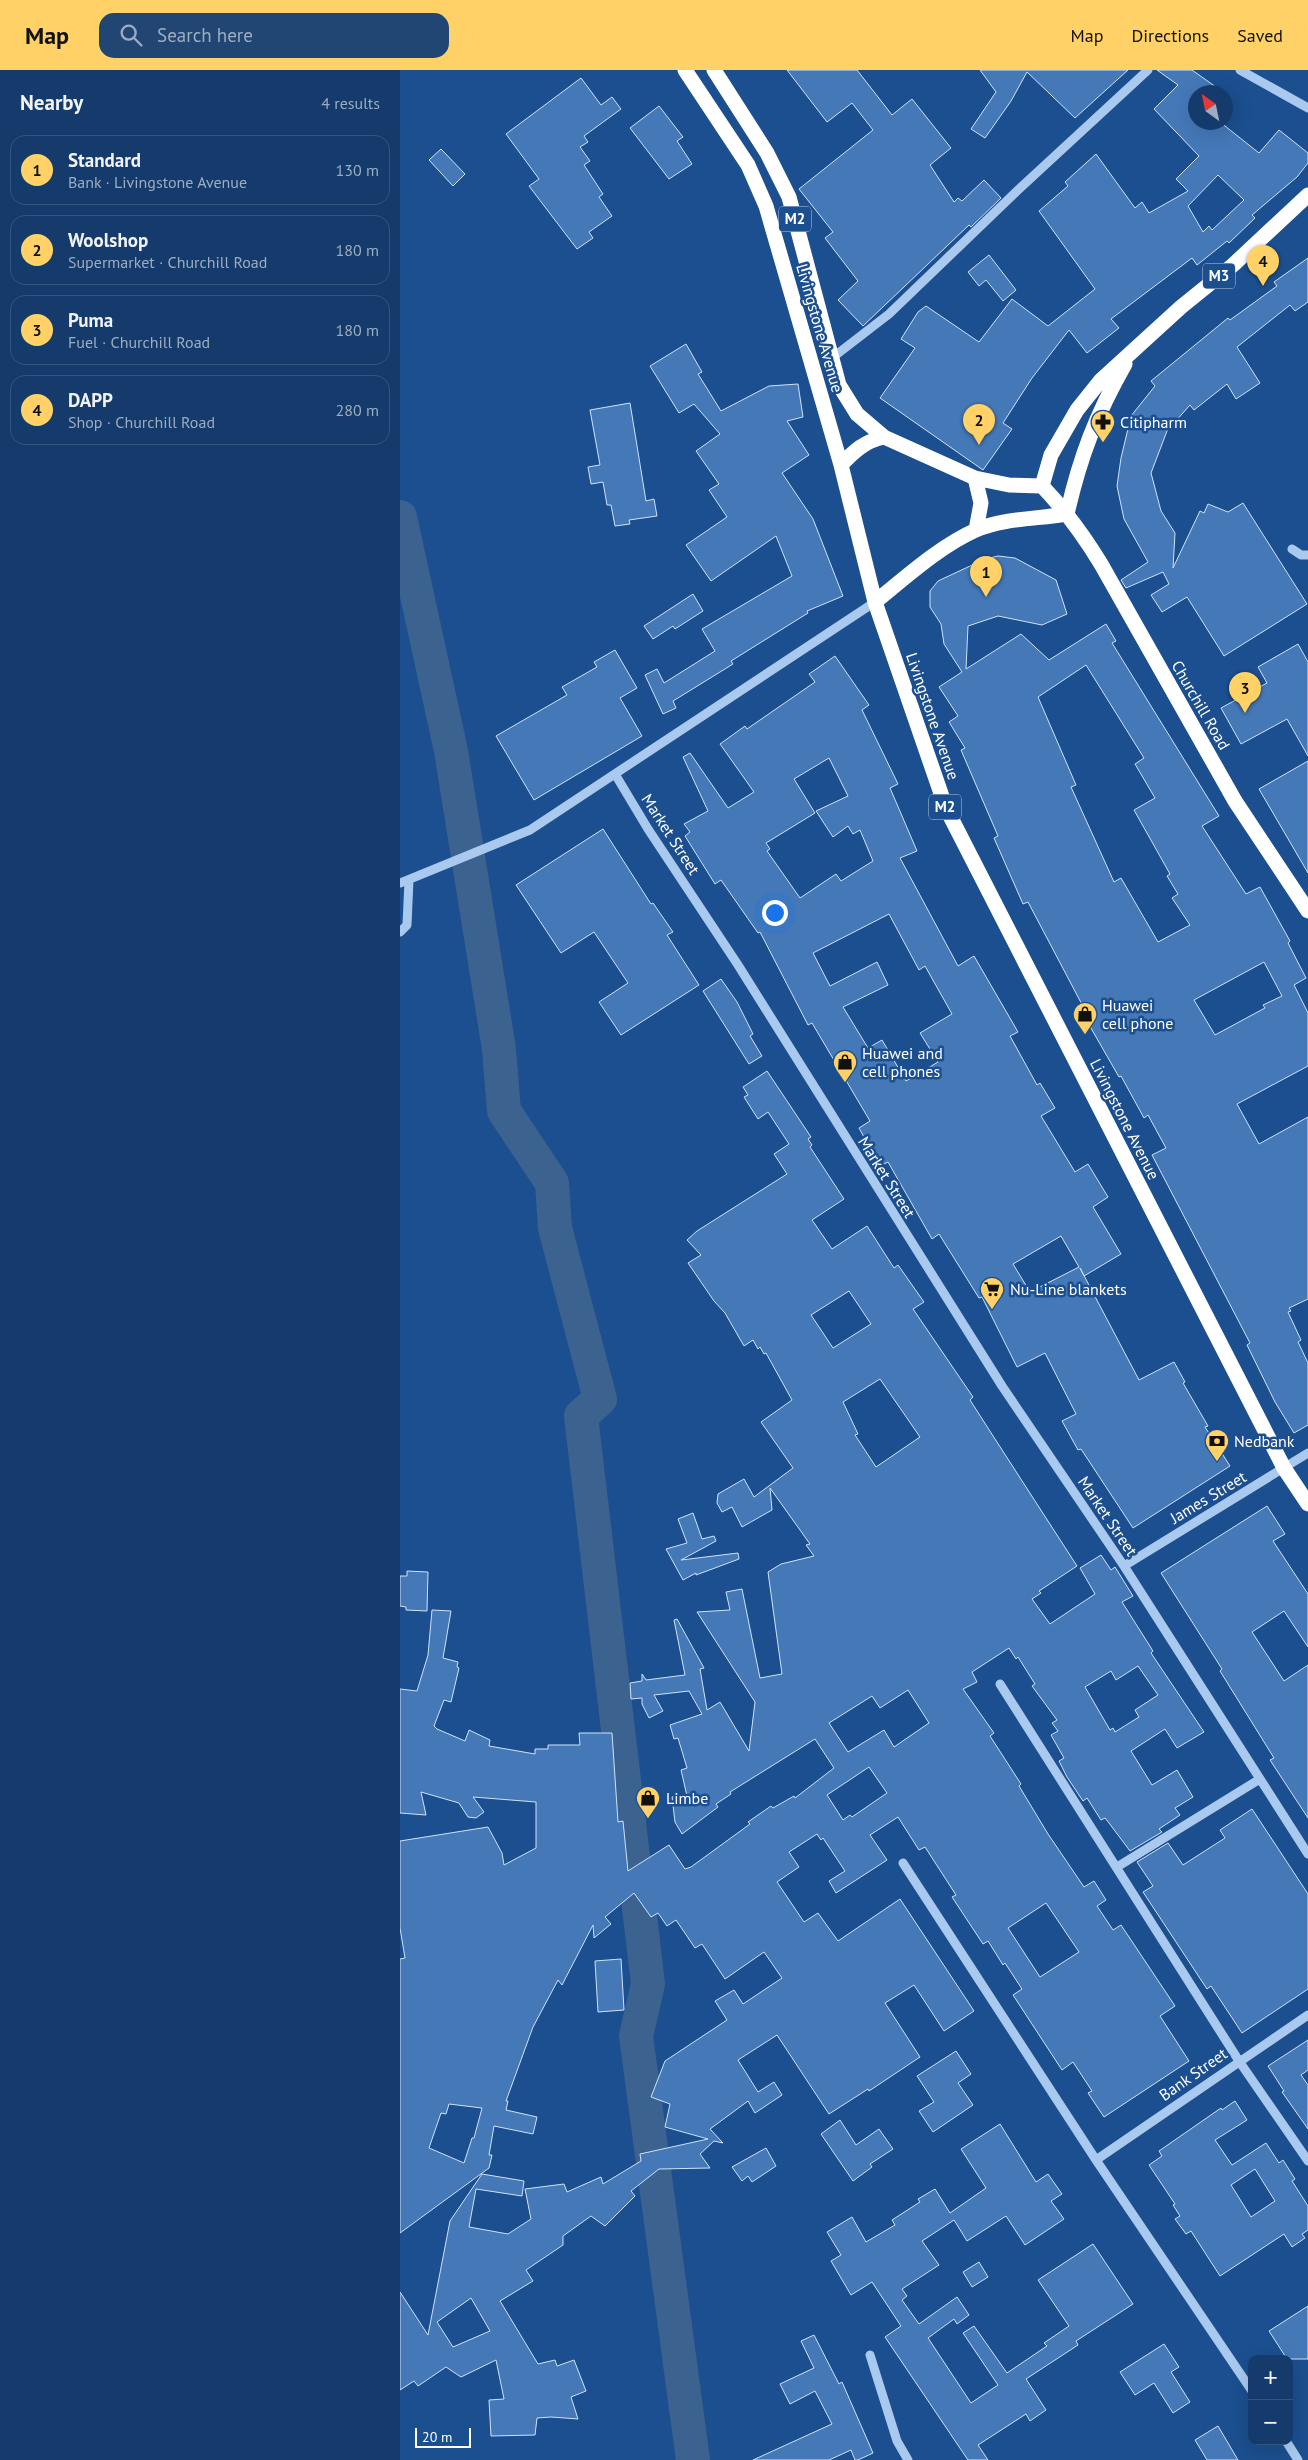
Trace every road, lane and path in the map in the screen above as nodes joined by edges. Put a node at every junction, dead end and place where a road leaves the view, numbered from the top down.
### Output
1 (685, 70) edge
2 (714, 70) edge
3 (1148, 70) edge
4 (1240, 70) edge
5 (1308, 108) edge
6 (1308, 195) edge
7 (1130, 356) junction
8 (832, 358) junction
9 (884, 437) junction
10 (841, 465) junction
11 (975, 478) junction
12 (1042, 486) junction
13 (1067, 514) junction
14 (976, 530) junction
15 (1292, 549) dead end
16 (1308, 555) edge
17 (875, 602) junction
18 (615, 774) junction
19 (404, 882) edge
20 (1308, 911) edge
21 (400, 932) edge
22 (1308, 1453) edge
23 (1284, 1468) junction
24 (1308, 1504) edge
25 (1124, 1566) junction
26 (1000, 1684) dead end
27 (1260, 1779) junction
28 (1308, 1854) edge
29 (903, 1863) dead end
30 (1117, 1867) junction
31 (1308, 2015) edge
32 (1239, 2061) junction
33 (1096, 2160) junction
34 (1308, 2162) edge
35 (870, 2355) dead end
36 (1248, 2385) edge
37 (1289, 2445) edge
38 (908, 2460) edge
39 (1298, 2460) edge

1 - 10 highway, Livingstone Avenue / M2
2 - 8 highway, Livingstone Avenue / M2
3 - 8 street
4 - 5 street
6 - 7 highway, M3
7 - 12 highway, M3
7 - 13 highway, M3
8 - 9 highway, Livingstone Avenue / M2
9 - 10 highway
9 - 11 highway, M2
10 - 17 highway, Livingstone Avenue / M2
11 - 12 highway, M2
11 - 14 highway
12 - 13 highway, Churchill Road
13 - 14 highway
13 - 20 highway, Churchill Road
14 - 17 highway
15 - 16 street
17 - 18 street
17 - 23 highway, Livingstone Avenue / M2
18 - 19 street
18 - 25 street, Market Street
19 - 21 street
22 - 23 street, James Street
23 - 24 highway, Livingstone Avenue / M2
23 - 25 street, James Street
25 - 27 street, Market Street
26 - 30 street
27 - 28 street, Market Street
27 - 30 street
29 - 33 street
30 - 32 street
31 - 32 street, Bank Street
32 - 33 street, Bank Street
32 - 34 street
33 - 36 street
35 - 38 street
37 - 39 street

